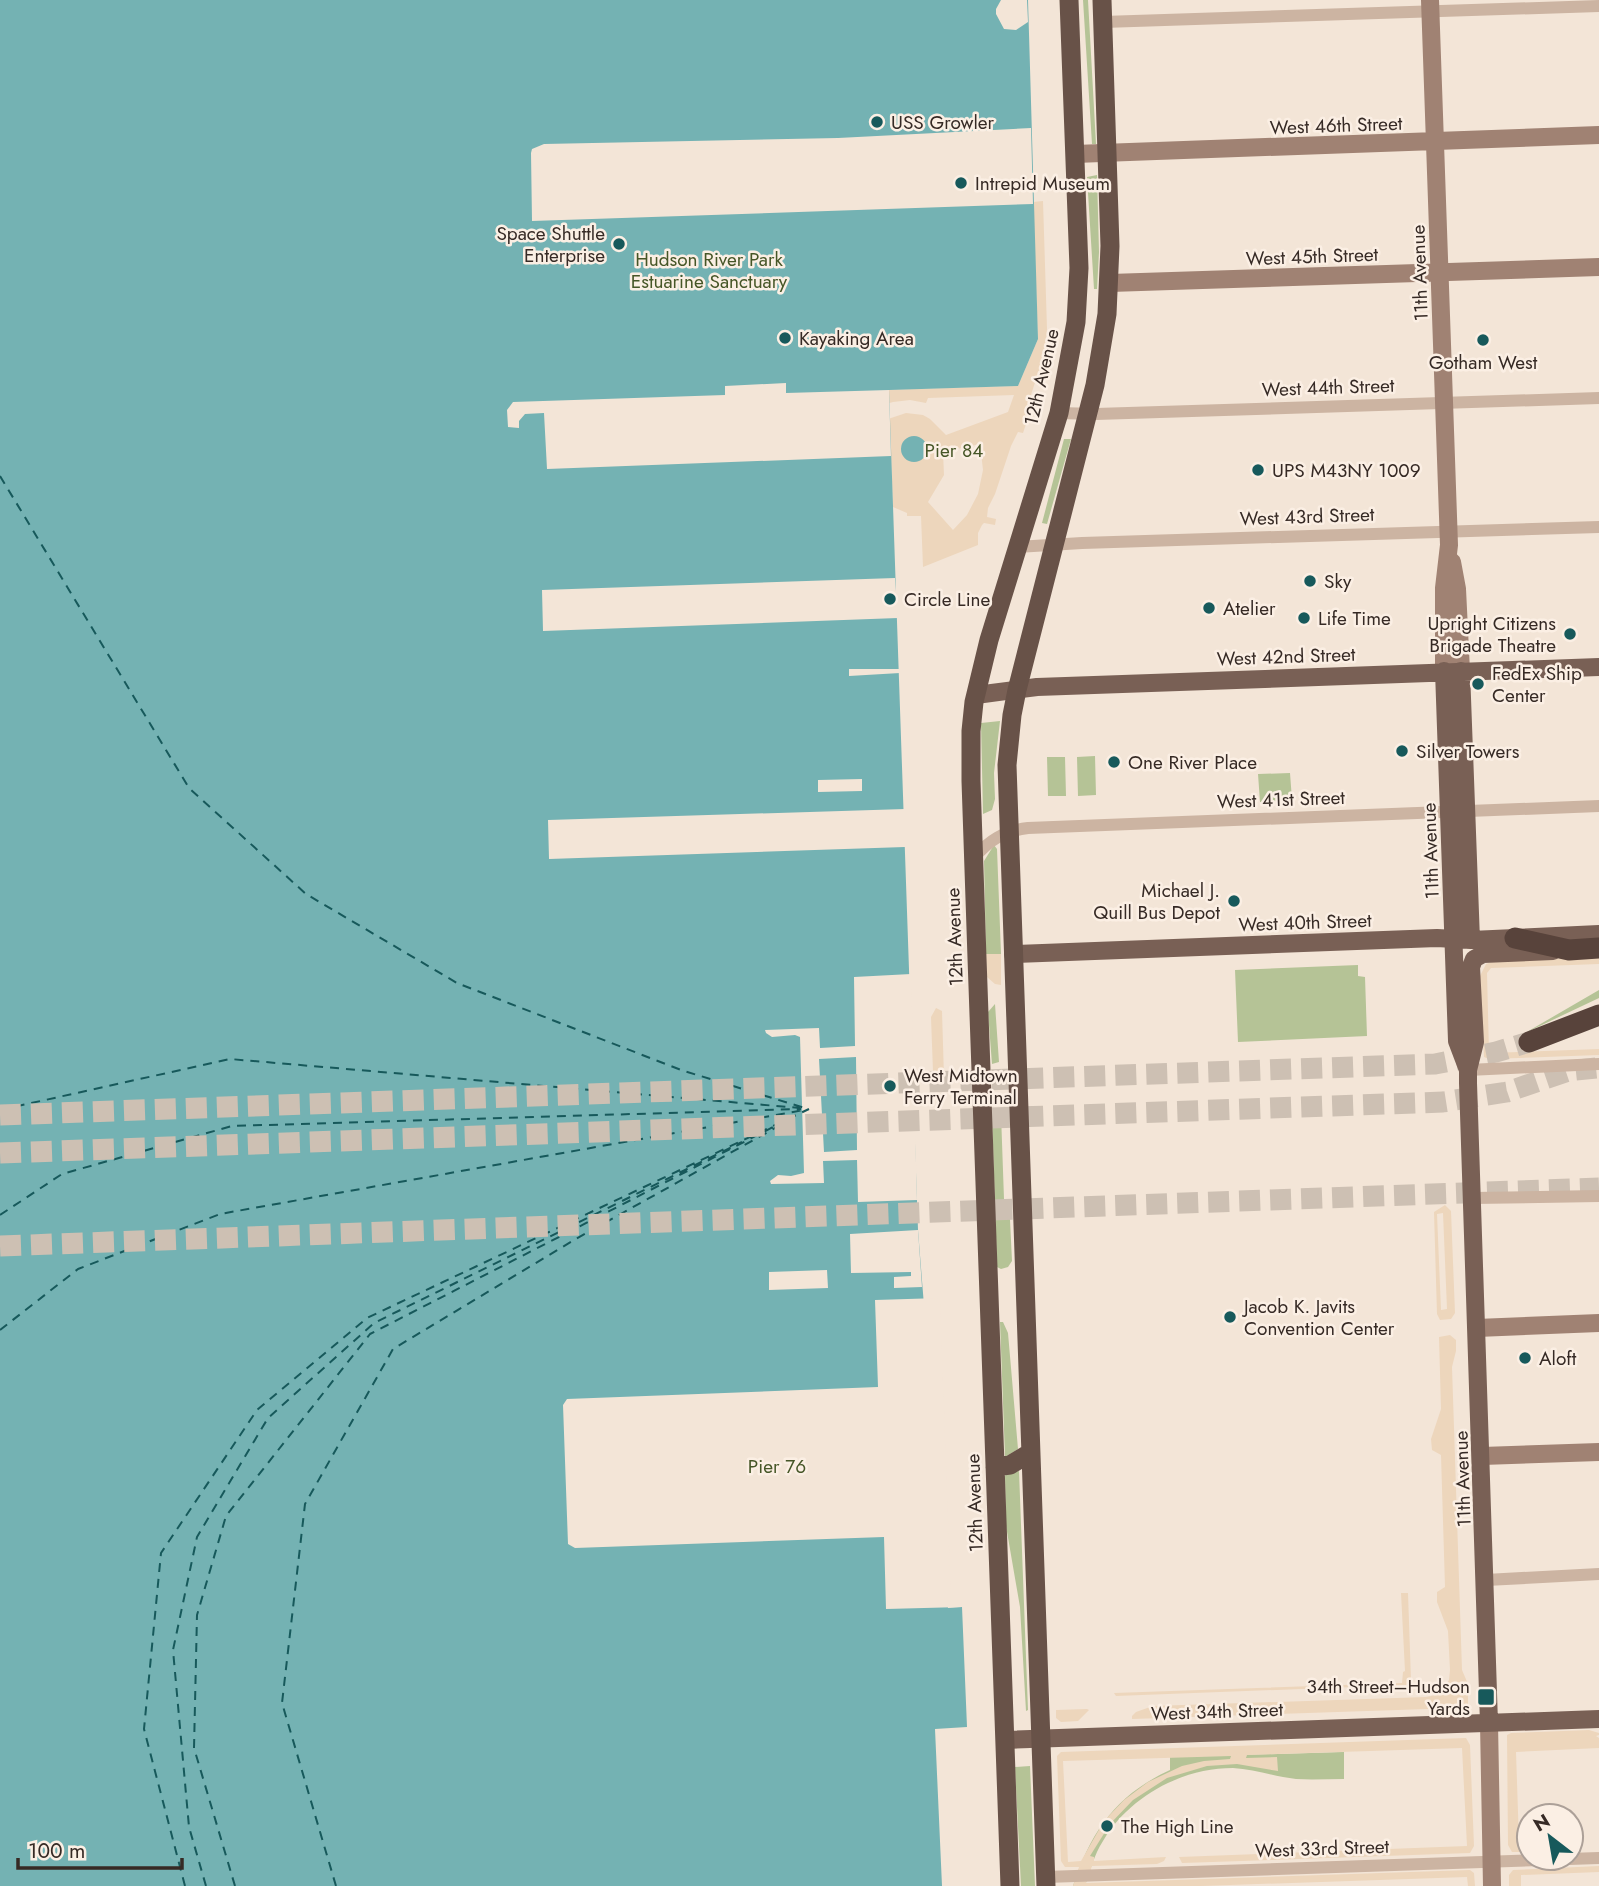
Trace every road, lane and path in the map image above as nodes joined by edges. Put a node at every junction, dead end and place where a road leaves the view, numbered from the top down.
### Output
1 (1069, 0) edge
2 (1102, 0) edge
3 (1430, 6) edge
4 (1599, 6) edge
5 (1102, 22) junction
6 (1599, 135) edge
7 (1435, 143) junction
8 (1108, 153) junction
9 (1075, 154) junction
10 (1599, 267) edge
11 (1440, 273) junction
12 (1110, 283) junction
13 (1599, 398) edge
14 (1445, 403) junction
15 (1059, 413) junction
16 (1087, 414) junction
17 (1599, 527) edge
18 (1448, 538) junction
19 (1054, 545) junction
20 (1017, 547) junction
21 (1599, 667) edge
22 (1453, 671) junction
23 (1017, 690) junction
24 (976, 695) junction
25 (1599, 806) edge
26 (1459, 812) junction
27 (1007, 832) junction
28 (974, 858) junction
29 (1599, 934) edge
30 (1515, 938) junction
31 (1467, 945) junction
32 (1599, 948) edge
33 (1569, 950) junction
34 (1013, 954) junction
35 (1599, 1015) edge
36 (1599, 1029) edge
37 (1599, 1064) edge
38 (1468, 1070) junction
39 (1599, 1196) edge
40 (1473, 1198) junction
41 (990, 1311) junction
42 (1599, 1323) edge
43 (1025, 1325) junction
44 (1477, 1328) junction
45 (1599, 1451) edge
46 (1030, 1453) junction
47 (1482, 1457) junction
48 (995, 1467) junction
49 (1599, 1574) edge
50 (1486, 1580) junction
51 (1599, 1719) edge
52 (1489, 1723) junction
53 (1040, 1739) junction
54 (1005, 1740) junction
55 (1599, 1857) edge
56 (1491, 1861) junction
57 (1046, 1881) edge
58 (1010, 1886) edge
59 (1492, 1886) edge

1 - 9 highway, 12th Avenue
2 - 5 highway
3 - 4 street
3 - 5 street
3 - 7 main road, 11th Avenue
5 - 8 highway
6 - 7 main road, West 46th Street
7 - 8 main road, West 46th Street
7 - 11 main road, 11th Avenue
8 - 9 main road, West 46th Street
8 - 12 highway
9 - 15 highway, 12th Avenue
10 - 11 main road, West 45th Street
11 - 12 main road, West 45th Street
11 - 14 main road, 11th Avenue
12 - 16 highway
13 - 14 street, West 44th Street
14 - 16 street, West 44th Street
14 - 18 main road, 11th Avenue
15 - 16 street, West 44th Street
15 - 20 highway, 12th Avenue
16 - 19 highway
17 - 18 street, West 43rd Street
18 - 19 street, West 43rd Street
18 - 22 main road, 11th Avenue
19 - 20 street, West 43rd Street
19 - 23 highway
20 - 24 highway, 12th Avenue
21 - 22 main road, West 42nd Street
22 - 23 main road, West 42nd Street
22 - 26 main road, 11th Avenue
23 - 24 main road, West 42nd Street
23 - 27 highway
24 - 28 highway, 12th Avenue
25 - 26 street, West 41st Street
26 - 27 street, West 41st Street
26 - 31 main road, 11th Avenue
27 - 28 street, West 41st Street
27 - 34 highway
28 - 41 highway, 12th Avenue
29 - 30 main road, West 40th Street
30 - 31 main road, West 40th Street
30 - 33 highway
31 - 33 main road, West 40th Street
31 - 34 main road, West 40th Street
31 - 38 main road, 11th Avenue
31 - 38 main road, 11th Avenue
32 - 33 highway
34 - 43 highway
35 - 36 highway
37 - 38 street
38 - 40 main road, 11th Avenue
39 - 40 street
40 - 44 main road, 11th Avenue
41 - 43 highway
41 - 48 highway, 12th Avenue
42 - 44 main road
43 - 46 highway
44 - 47 main road, 11th Avenue
45 - 47 main road
46 - 48 highway
46 - 53 highway
47 - 50 main road, 11th Avenue
48 - 54 highway, 12th Avenue
49 - 50 street
50 - 52 main road, 11th Avenue
51 - 52 main road, West 34th Street
52 - 53 main road, West 34th Street
52 - 56 main road, 11th Avenue
53 - 54 main road, West 34th Street
53 - 57 highway
54 - 58 highway, 12th Avenue
55 - 56 street, West 33rd Street
56 - 57 street, West 33rd Street
56 - 59 main road, 11th Avenue

